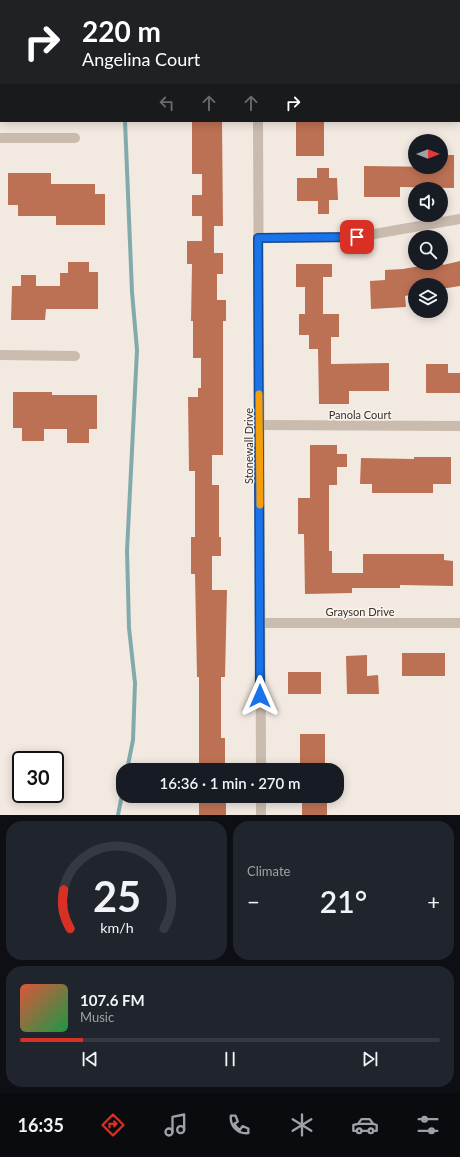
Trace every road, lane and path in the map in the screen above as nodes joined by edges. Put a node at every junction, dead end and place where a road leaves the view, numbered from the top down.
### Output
1 (258, 122) edge
2 (0, 138) edge
3 (75, 138) dead end
4 (460, 219) edge
5 (258, 238) junction
6 (0, 355) edge
7 (75, 356) dead end
8 (260, 425) junction
9 (460, 426) edge
10 (260, 623) junction
11 (460, 624) edge
12 (261, 763) edge
13 (261, 803) edge
14 (261, 815) edge

1 - 5 street, Stonewall Drive
2 - 3 street
4 - 5 street
5 - 8 street, Stonewall Drive
6 - 7 street
8 - 9 street, Panola Court
8 - 10 street, Stonewall Drive
10 - 11 street, Grayson Drive
10 - 12 street, Stonewall Drive
13 - 14 street

